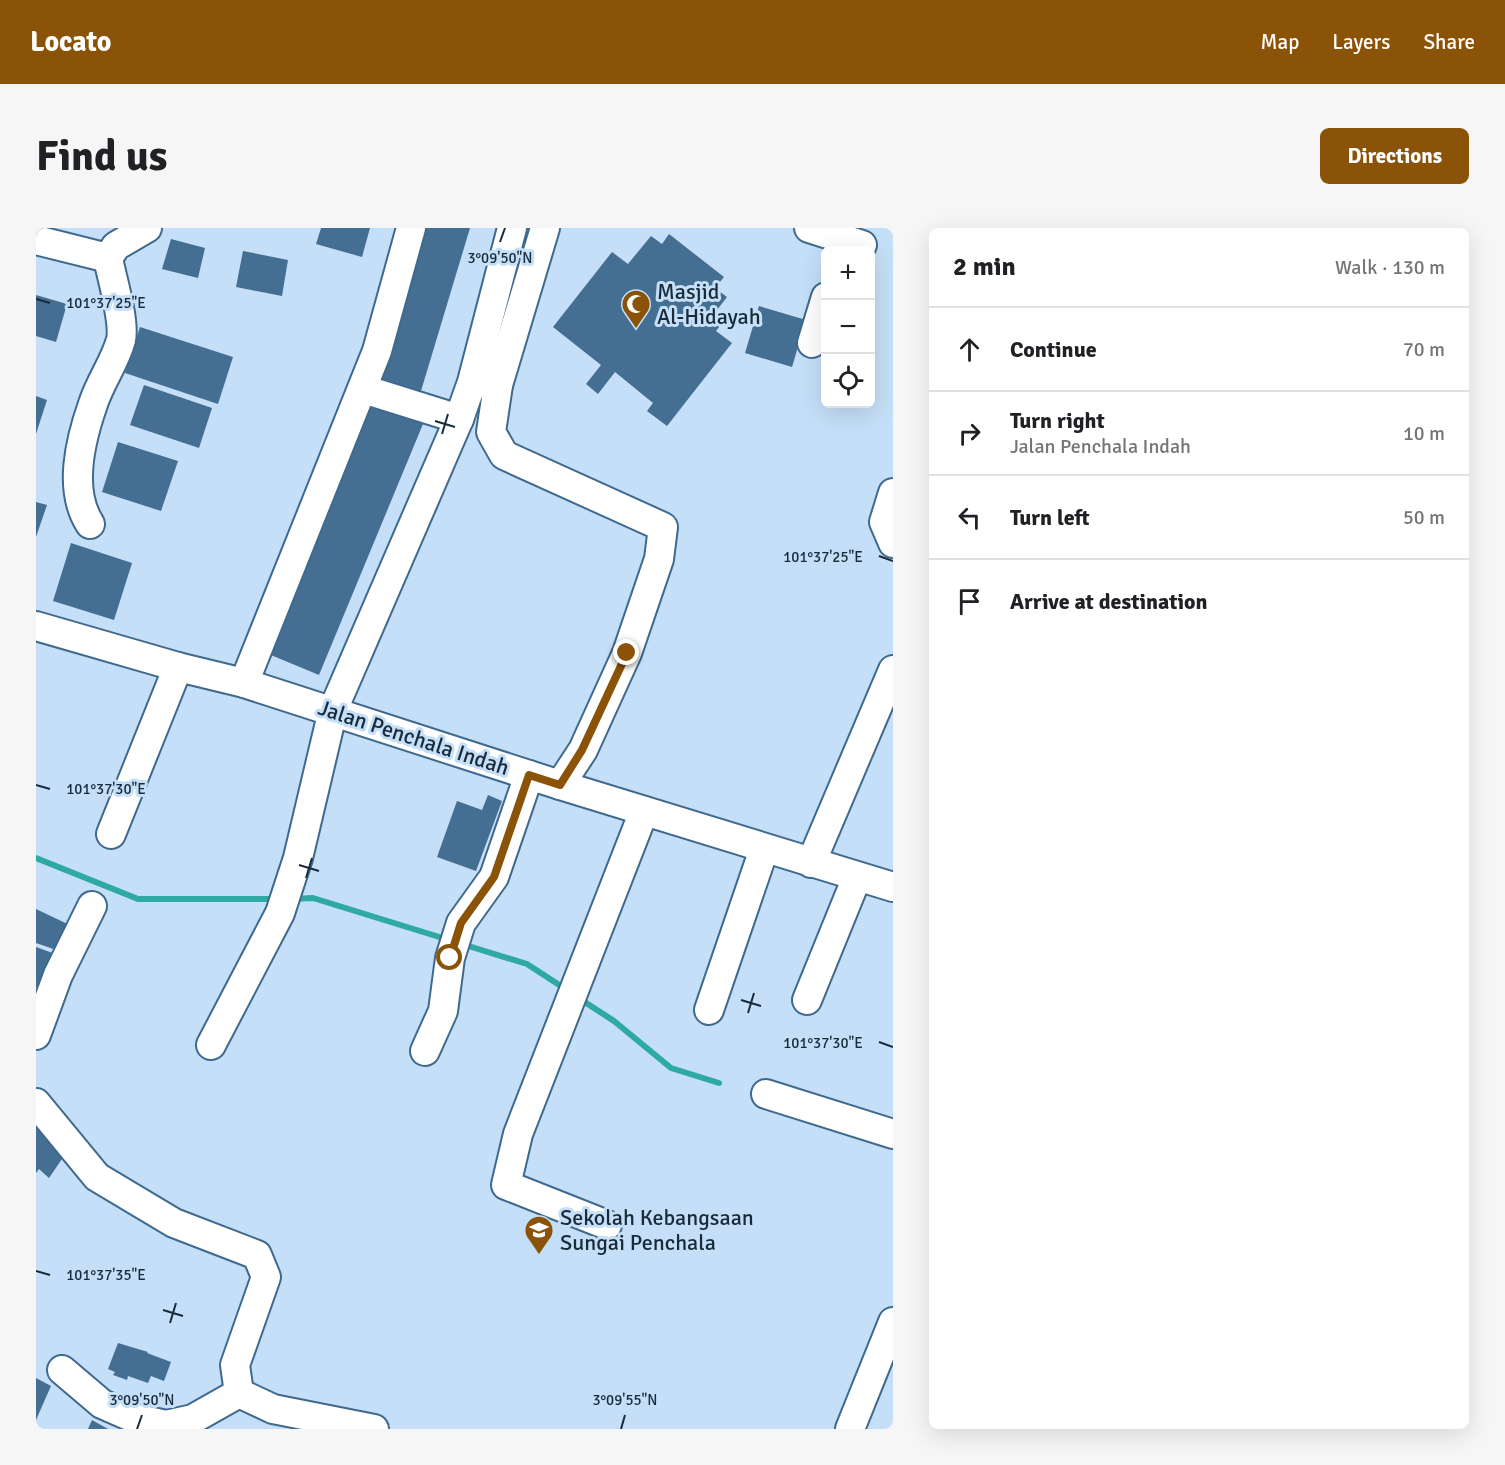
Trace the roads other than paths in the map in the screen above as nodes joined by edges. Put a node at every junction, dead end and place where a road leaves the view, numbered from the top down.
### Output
1 (147, 228) edge
2 (411, 228) edge
3 (512, 228) edge
4 (545, 228) edge
5 (809, 228) edge
6 (36, 240) edge
7 (848, 245) edge
8 (108, 258) junction
9 (824, 300) edge
10 (812, 343) dead end
11 (485, 383) junction
12 (363, 389) junction
13 (459, 419) junction
14 (893, 493) edge
15 (90, 524) dead end
16 (893, 543) edge
17 (36, 626) edge
18 (178, 667) junction
19 (893, 670) edge
20 (244, 683) junction
21 (333, 710) junction
22 (529, 775) junction
23 (560, 785) junction
24 (644, 811) junction
25 (111, 834) dead end
26 (764, 849) junction
27 (811, 863) junction
28 (857, 877) junction
29 (893, 887) edge
30 (92, 906) dead end
31 (807, 1000) dead end
32 (709, 1010) dead end
33 (36, 1035) edge
34 (211, 1045) dead end
35 (425, 1051) dead end
36 (765, 1094) dead end
37 (36, 1103) edge
38 (893, 1134) edge
39 (608, 1225) dead end
40 (893, 1322) edge
41 (62, 1370) dead end
42 (239, 1394) junction
43 (356, 1428) edge
44 (850, 1429) edge

1 - 8 street
2 - 12 street
3 - 11 street
4 - 11 street
5 - 7 street
6 - 8 street
8 - 15 street
9 - 10 street
11 - 13 street
11 - 23 street
12 - 13 street
12 - 20 street
13 - 21 street
14 - 16 street
17 - 18 street, Jalan Penchala Indah
18 - 20 street, Jalan Penchala Indah
18 - 25 street
19 - 27 street
20 - 21 street, Jalan Penchala Indah
21 - 22 street, Jalan Penchala Indah
21 - 34 street
22 - 23 street, Jalan Penchala Indah
22 - 35 street
23 - 24 street, Jalan Penchala Indah
24 - 26 street, Jalan Penchala Indah
24 - 39 street
26 - 27 street, Jalan Penchala Indah
26 - 32 street
27 - 28 street, Jalan Penchala Indah
28 - 29 street, Jalan Penchala Indah
28 - 31 street
30 - 33 street
36 - 38 street
37 - 42 street
40 - 44 street
41 - 42 street
42 - 43 street

